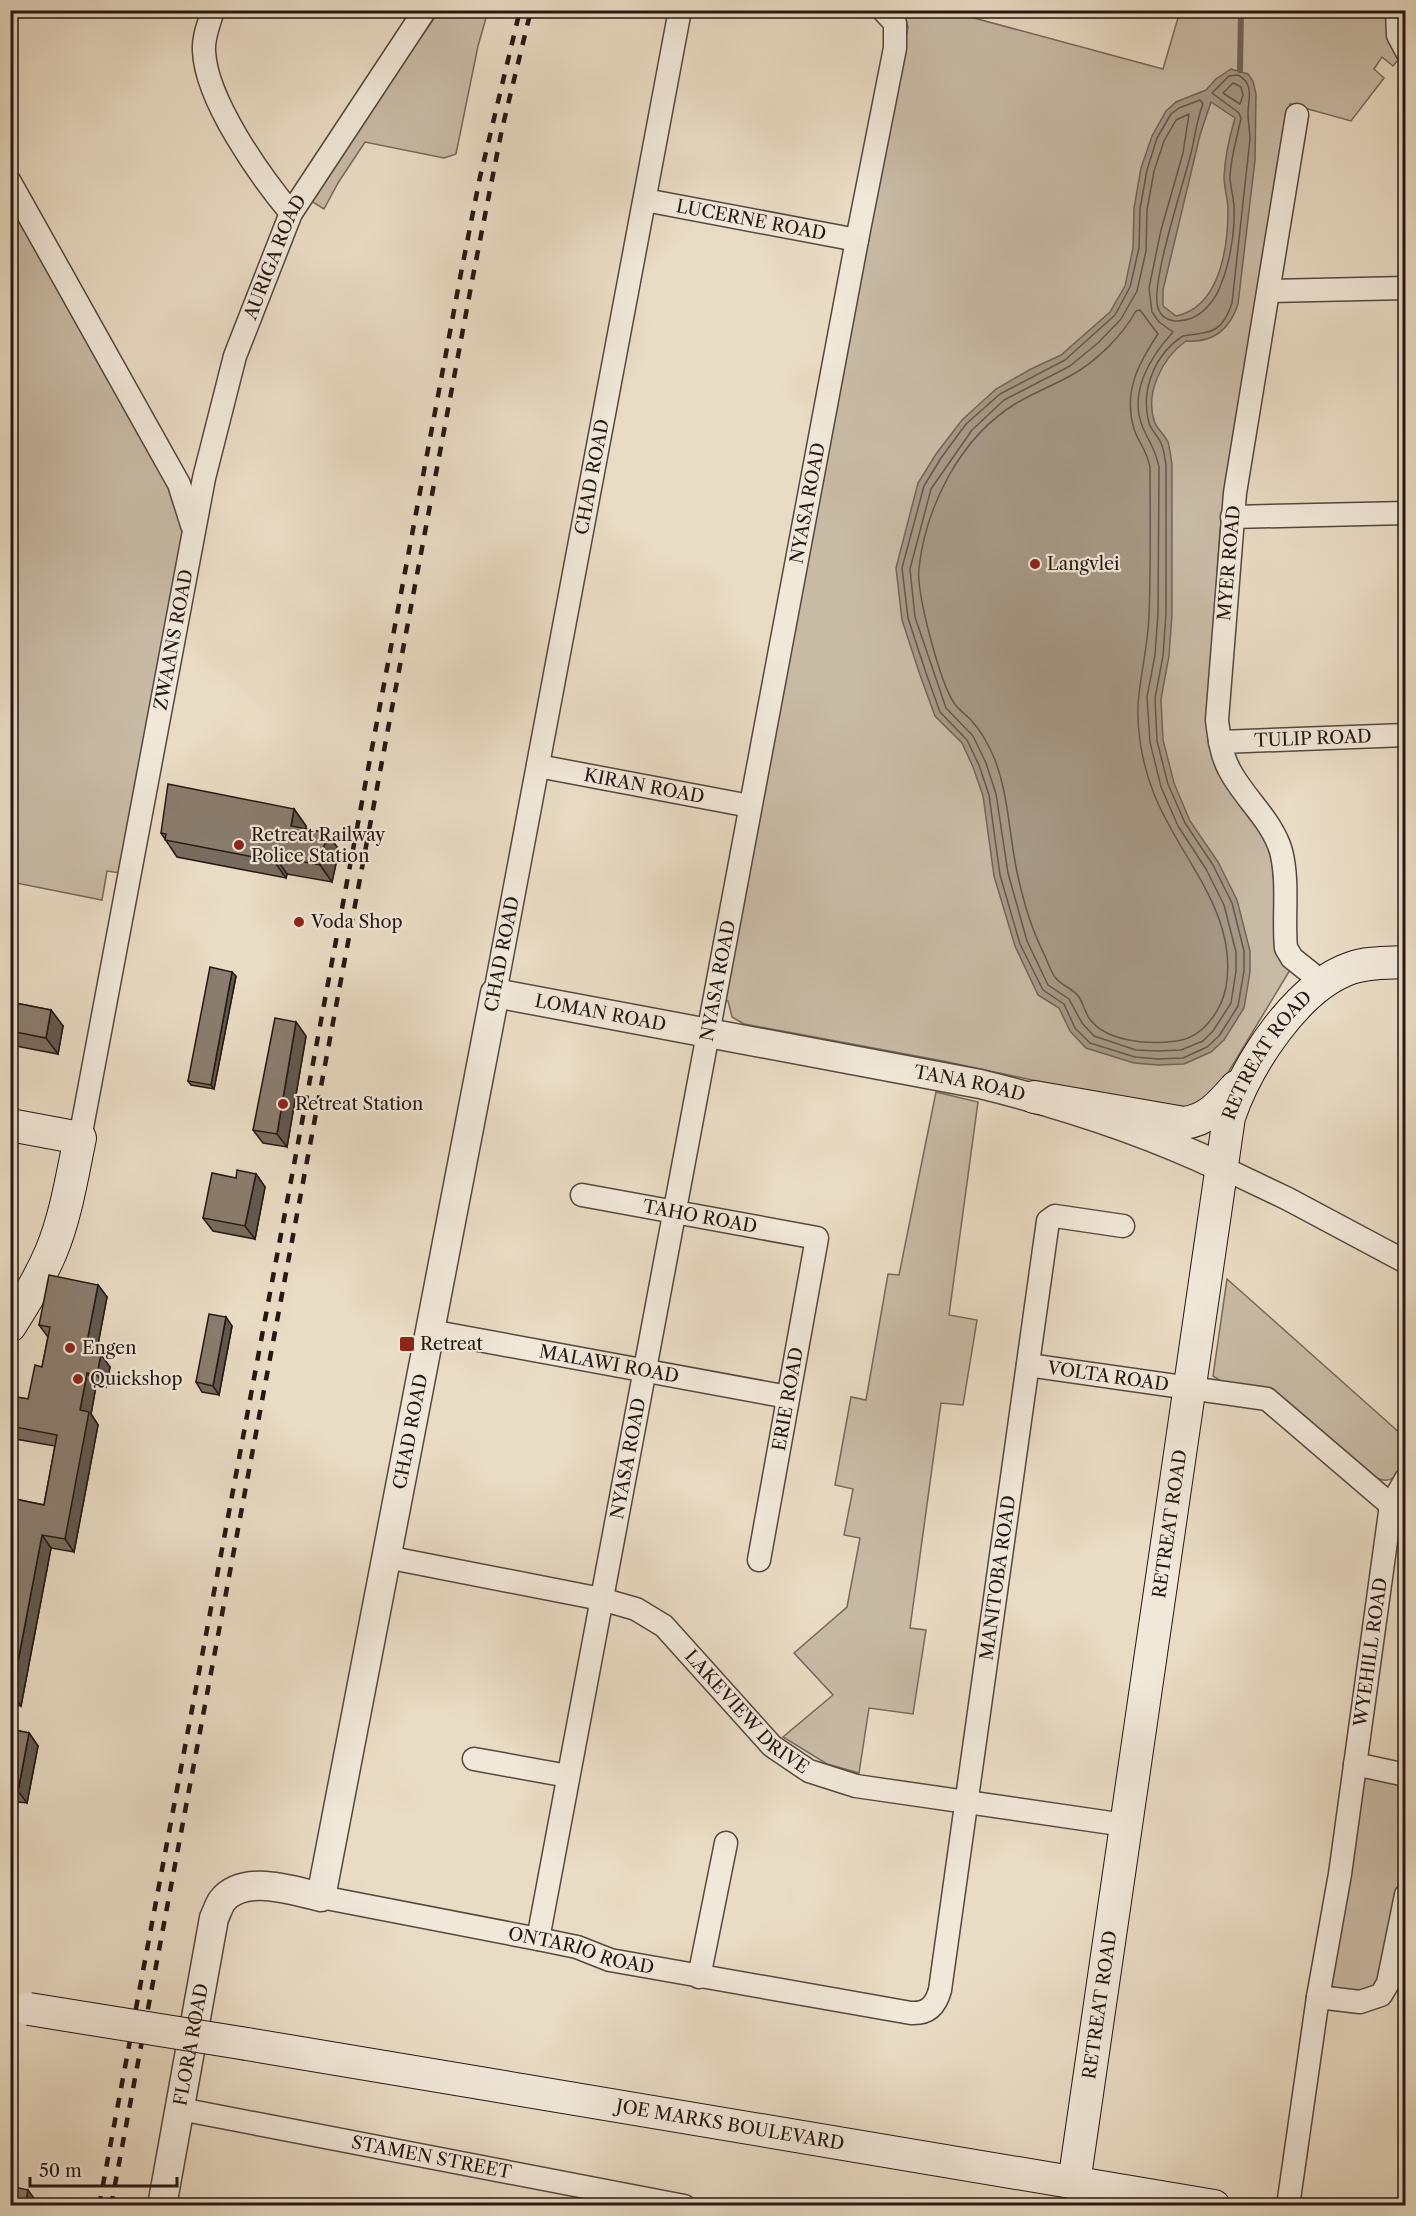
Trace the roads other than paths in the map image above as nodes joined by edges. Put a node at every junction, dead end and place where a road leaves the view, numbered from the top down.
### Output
1 (213, 10) edge
2 (425, 10) edge
3 (680, 10) edge
4 (1397, 10) edge
5 (889, 17) edge
6 (1406, 50) edge
7 (1296, 115) dead end
8 (10, 182) edge
9 (645, 200) junction
10 (291, 213) junction
11 (857, 240) junction
12 (1406, 288) edge
13 (1269, 291) junction
14 (1406, 513) edge
15 (1232, 517) junction
16 (194, 533) junction
17 (1406, 735) edge
18 (1220, 742) junction
19 (538, 766) junction
20 (750, 806) junction
21 (1406, 962) edge
22 (1322, 982) junction
23 (495, 993) junction
24 (707, 1034) junction
25 (1257, 1062) junction
26 (1034, 1097) junction
27 (10, 1125) edge
28 (80, 1138) junction
29 (1221, 1167) junction
30 (582, 1195) dead end
31 (674, 1212) junction
32 (1124, 1226) dead end
33 (817, 1239) joint
34 (1406, 1262) edge
35 (10, 1326) edge
36 (430, 1332) junction
37 (1028, 1365) junction
38 (644, 1371) junction
39 (1188, 1388) junction
40 (788, 1398) junction
41 (1406, 1479) edge
42 (1398, 1512) edge
43 (386, 1557) junction
44 (759, 1560) dead end
45 (601, 1599) junction
46 (474, 1759) dead end
47 (1355, 1764) junction
48 (1406, 1775) edge
49 (568, 1776) junction
50 (966, 1802) junction
51 (1125, 1825) junction
52 (726, 1843) dead end
53 (233, 1891) joint
54 (1406, 1895) edge
55 (321, 1897) junction
56 (538, 1939) junction
57 (699, 1977) junction
58 (1318, 1997) junction
59 (20, 2006) edge
60 (929, 2010) joint
61 (180, 2109) junction
62 (1074, 2183) junction
63 (162, 2205) edge
64 (678, 2205) edge
65 (1214, 2205) edge
66 (1288, 2205) edge

1 - 10 street
2 - 10 street, AURIGA ROAD
3 - 9 street, CHAD ROAD
4 - 6 street
5 - 11 street, NYASA ROAD
7 - 13 street, MYER ROAD
8 - 16 street, ZWAANS ROAD
9 - 11 street, LUCERNE ROAD
9 - 19 street, CHAD ROAD
10 - 16 street, AURIGA ROAD
11 - 20 street, NYASA ROAD
12 - 13 street
13 - 15 street, MYER ROAD
14 - 15 street
15 - 18 street, MYER ROAD
16 - 28 street, ZWAANS ROAD
17 - 18 street, TULIP ROAD
18 - 22 street, MYER ROAD
19 - 20 street, KIRAN ROAD
19 - 23 street, CHAD ROAD
20 - 24 street, NYASA ROAD
21 - 22 main road, RETREAT ROAD
22 - 25 main road, RETREAT ROAD
23 - 24 street, LOMAN ROAD
23 - 36 street, CHAD ROAD
24 - 26 street, TANA ROAD
24 - 31 street, NYASA ROAD
25 - 26 main road
25 - 29 main road, RETREAT ROAD
26 - 29 street, TANA ROAD
27 - 28 main road
28 - 35 main road
29 - 34 street
29 - 39 main road, RETREAT ROAD
30 - 31 street, TAHO ROAD
31 - 33 street, TAHO ROAD
31 - 38 street, NYASA ROAD
32 - 37 street, MANITOBA ROAD
33 - 40 street, ERIE ROAD
36 - 38 street, MALAWI ROAD
36 - 43 street, CHAD ROAD
37 - 39 street, VOLTA ROAD
37 - 50 street, MANITOBA ROAD
38 - 40 street, MALAWI ROAD
38 - 45 street, NYASA ROAD
39 - 42 street, VOLTA ROAD
39 - 51 main road, RETREAT ROAD
40 - 44 street, ERIE ROAD
41 - 42 street
42 - 47 street, WYEHILL ROAD
43 - 45 street, LAKEVIEW DRIVE
43 - 55 street, CHAD ROAD
45 - 49 street, NYASA ROAD
45 - 50 street, LAKEVIEW DRIVE
46 - 49 street
47 - 48 street
47 - 58 street, WYEHILL ROAD
49 - 56 street, NYASA ROAD
50 - 51 street, LAKEVIEW DRIVE
50 - 60 street, MANITOBA ROAD
51 - 62 main road, RETREAT ROAD
52 - 57 street
53 - 55 street, ONTARIO ROAD
53 - 61 street, FLORA ROAD
54 - 58 street
55 - 56 street, ONTARIO ROAD
56 - 57 street, ONTARIO ROAD
57 - 60 street, ONTARIO ROAD
58 - 66 street, WYEHILL ROAD
59 - 62 main road, JOE MARKS BOULEVARD, bridge
61 - 63 street, FLORA ROAD
61 - 64 street, STAMEN STREET
62 - 65 main road, JOE MARKS BOULEVARD

